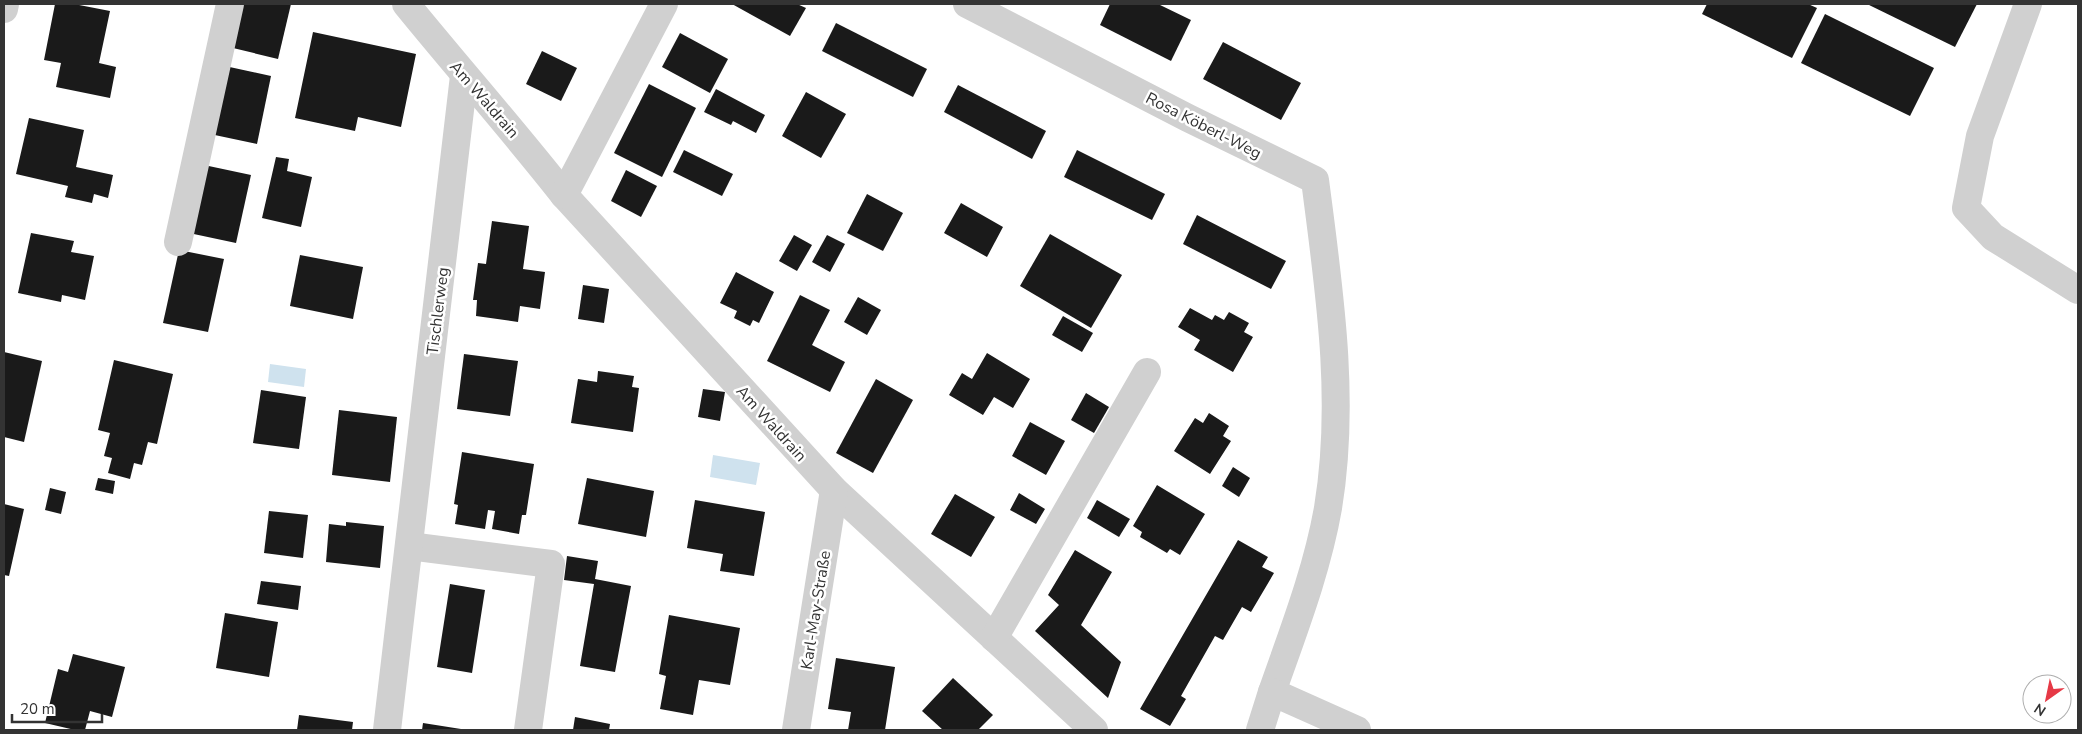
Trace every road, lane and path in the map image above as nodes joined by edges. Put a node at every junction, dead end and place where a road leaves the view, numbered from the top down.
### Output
1 (5, 4) edge
2 (230, 4) edge
3 (406, 4) edge
4 (664, 4) edge
5 (967, 4) edge
6 (2028, 4) edge
7 (4, 9) edge
8 (464, 76) junction
9 (564, 195) junction
10 (178, 242) dead end
11 (2078, 290) edge
12 (1147, 372) dead end
13 (834, 490) junction
14 (409, 546) junction
15 (994, 638) junction
16 (1272, 692) junction
17 (387, 730) edge
18 (528, 730) edge
19 (796, 730) edge
20 (1094, 730) edge
21 (1260, 730) edge
22 (1357, 730) edge

1 - 7 street
2 - 10 street
3 - 8 street, Am Waldrain
4 - 9 street
5 - 16 street, Rosa Köberl-Weg
6 - 11 street
8 - 9 street, Am Waldrain
8 - 14 street, Tischlerweg
9 - 13 street, Am Waldrain
12 - 15 street
13 - 15 street, Am Waldrain
13 - 19 street, Karl-May-Straße
14 - 17 street, Tischlerweg
14 - 18 street
15 - 20 street, Am Waldrain
16 - 21 street
16 - 22 street

